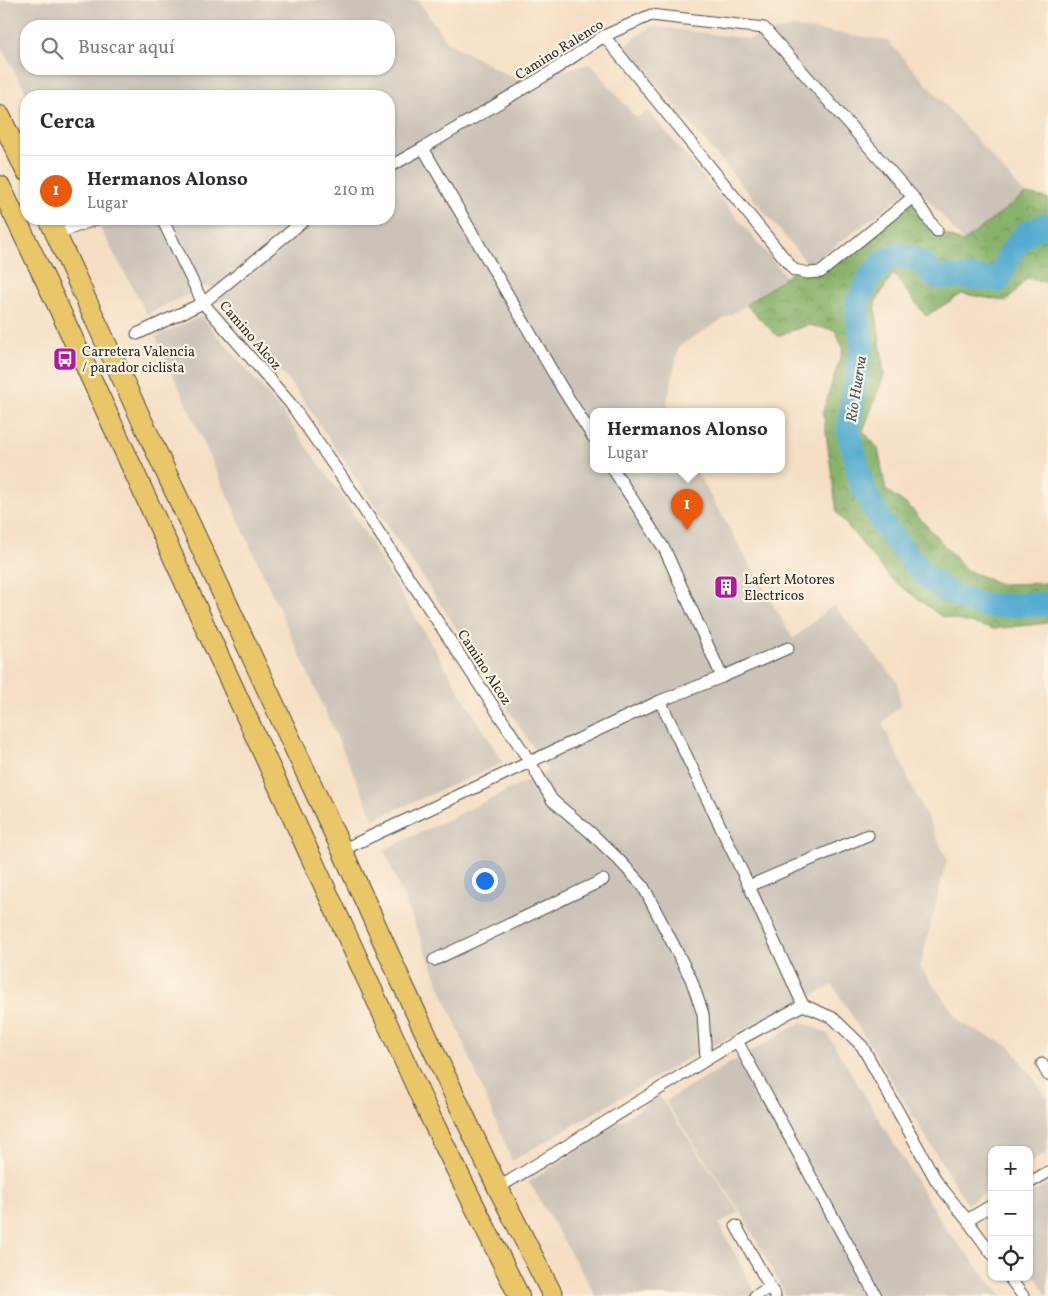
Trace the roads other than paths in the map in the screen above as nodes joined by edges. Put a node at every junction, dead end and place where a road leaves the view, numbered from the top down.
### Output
1 (604, 36) junction
2 (0, 116) edge
3 (423, 148) junction
4 (20, 158) edge
5 (395, 164) edge
6 (0, 186) edge
7 (913, 197) junction
8 (165, 225) edge
9 (299, 225) edge
10 (53, 227) edge
11 (937, 231) dead end
12 (203, 303) junction
13 (137, 334) dead end
14 (590, 432) edge
15 (616, 473) edge
16 (788, 648) dead end
17 (722, 677) junction
18 (660, 701) junction
19 (530, 762) junction
20 (868, 834) dead end
21 (342, 850) junction
22 (603, 880) dead end
23 (749, 886) junction
24 (434, 960) dead end
25 (803, 1005) junction
26 (737, 1041) junction
27 (706, 1060) junction
28 (1042, 1064) dead end
29 (1048, 1075) edge
30 (1048, 1172) edge
31 (1033, 1181) edge
32 (498, 1188) junction
33 (988, 1207) edge
34 (967, 1220) junction
35 (736, 1226) dead end
36 (988, 1249) edge
37 (1012, 1281) edge
38 (773, 1292) edge
39 (519, 1296) edge
40 (553, 1296) edge
41 (755, 1296) edge
42 (876, 1296) edge
43 (1023, 1296) edge

1 - 3 street, Camino Ralenco
1 - 7 street, Camino Ralenco
1 - 7 street
2 - 4 highway
3 - 5 street, Camino Ralenco
3 - 14 street
6 - 39 highway
7 - 11 street, Camino Ralenco
8 - 12 street, Camino Alcoz
9 - 12 street
10 - 21 highway
12 - 13 street
12 - 19 street, Camino Alcoz
15 - 17 street
16 - 17 street
17 - 18 street
18 - 19 street
18 - 23 street
19 - 21 street
19 - 27 street, Camino Alcoz
20 - 23 street
21 - 32 highway
22 - 24 street
23 - 25 street
25 - 26 street
25 - 34 street
26 - 27 street
26 - 42 street
27 - 32 street
28 - 29 street
30 - 31 street
32 - 40 highway
33 - 34 street
34 - 36 street
35 - 38 street
37 - 43 street
38 - 41 street

